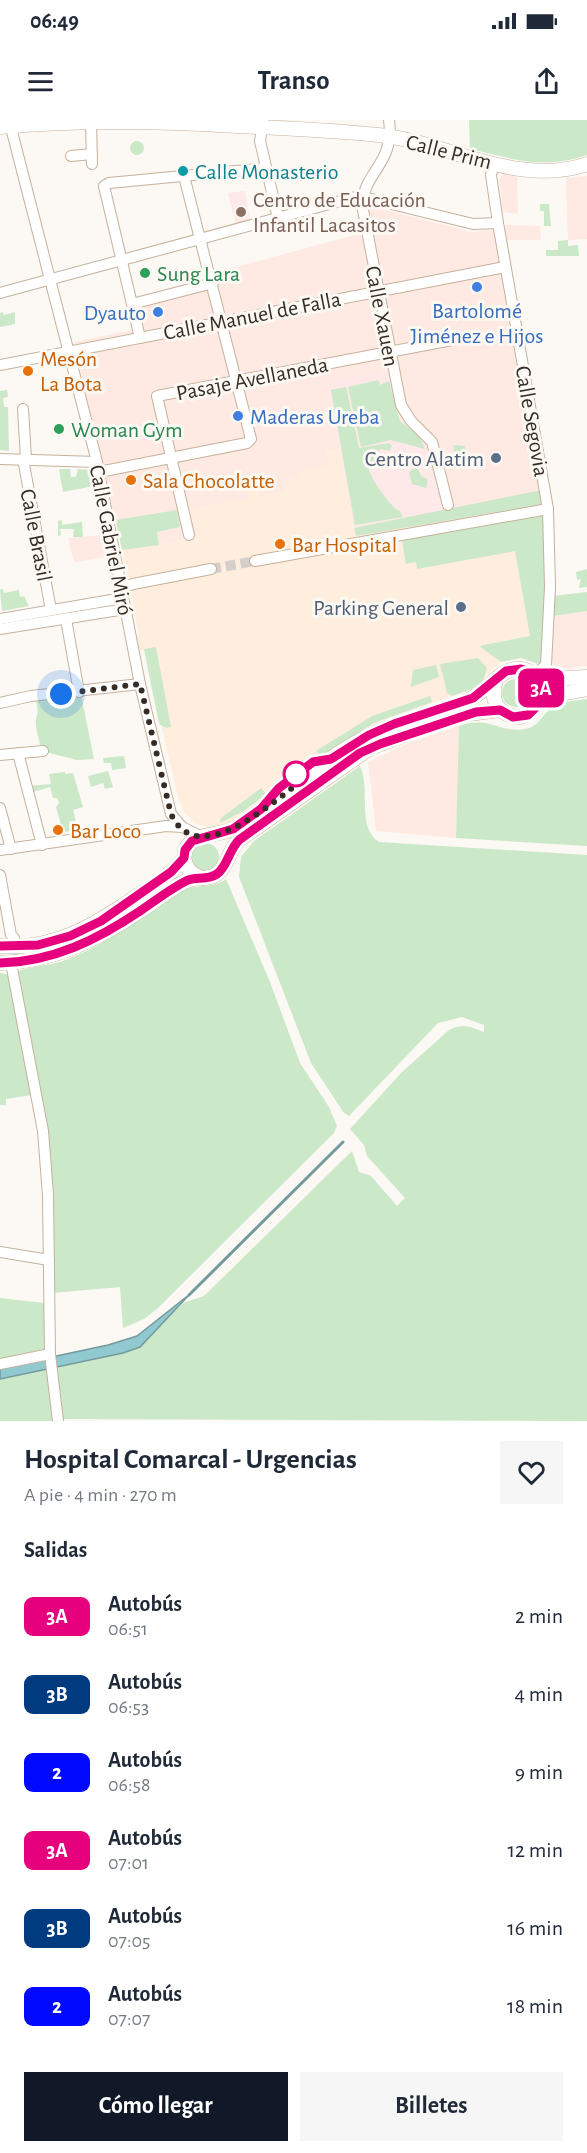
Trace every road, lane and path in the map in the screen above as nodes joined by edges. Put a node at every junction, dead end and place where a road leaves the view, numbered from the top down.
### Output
1 (83, 120) edge
2 (151, 120) edge
3 (389, 120) edge
4 (91, 121) edge
5 (262, 123) edge
6 (6, 125) edge
7 (392, 137) junction
8 (71, 156) dead end
9 (494, 163) junction
10 (582, 167) edge
11 (266, 168) junction
12 (184, 176) junction
13 (363, 196) junction
14 (278, 218) junction
15 (498, 223) junction
16 (201, 240) junction
17 (121, 262) junction
18 (505, 267) junction
19 (49, 281) junction
20 (213, 283) junction
21 (377, 290) junction
22 (0, 292) edge
23 (132, 304) junction
24 (223, 321) junction
25 (140, 338) junction
26 (452, 340) dead end
27 (69, 352) junction
28 (390, 352) junction
29 (0, 366) edge
30 (238, 380) junction
31 (23, 409) dead end
32 (170, 458) junction
33 (0, 459) edge
34 (24, 459) junction
35 (98, 467) junction
36 (448, 505) dead end
37 (548, 509) junction
38 (189, 535) dead end
39 (255, 561) tunnel mouth
40 (211, 569) tunnel mouth
41 (123, 598) junction
42 (51, 610) junction
43 (66, 618) junction
44 (0, 619) edge
45 (0, 630) edge
46 (534, 675) junction
47 (587, 677) edge
48 (140, 684) junction
49 (492, 684) junction
50 (587, 689) edge
51 (79, 692) junction
52 (543, 700) junction
53 (0, 703) edge
54 (500, 710) junction
55 (43, 752) dead end
56 (18, 753) junction
57 (0, 755) edge
58 (0, 808) edge
59 (179, 824) junction
60 (163, 827) junction
61 (206, 837) junction
62 (42, 845) junction
63 (6, 850) edge
64 (229, 854) junction
65 (182, 859) junction
66 (0, 875) edge
67 (204, 878) junction
68 (10, 941) edge
69 (6, 963) edge
70 (0, 1252) edge
71 (49, 1260) junction
72 (50, 1354) junction
73 (0, 1364) edge
74 (58, 1421) edge

1 - 4 main road, Calle Prim
1 - 6 main road, Calle Prim
2 - 4 main road, Calle Prim
2 - 5 main road, Calle Prim
3 - 7 street
4 - 8 street
5 - 7 main road, Calle Prim
5 - 11 street
6 - 19 street, Calle Gabriel Miró
7 - 9 main road, Calle Prim
7 - 13 street
9 - 10 main road, Calle Prim
9 - 15 street, Calle Segovia
11 - 12 street
11 - 14 street
12 - 16 street
12 - 17 street
13 - 14 street
13 - 15 street
13 - 21 street, Calle Xauen
14 - 16 street
15 - 18 street, Calle Segovia
16 - 17 street
16 - 20 street
17 - 19 street
17 - 23 street
18 - 21 street, Calle Manuel de Falla
18 - 37 street, Calle Segovia
19 - 22 street
19 - 27 street, Calle Gabriel Miró
20 - 23 street
20 - 24 street
21 - 24 street, Calle Manuel de Falla
21 - 28 street, Calle Xauen
23 - 25 street
24 - 25 street, Calle Manuel de Falla
24 - 30 street
25 - 27 street, Calle Manuel de Falla
26 - 28 street, Pasaje Avellaneda
27 - 29 street, Calle Manuel de Falla
27 - 35 street, Calle Gabriel Miró
28 - 30 street, Pasaje Avellaneda
28 - 36 street, Calle Xauen
30 - 32 street
30 - 32 street, Pasaje Avellaneda
31 - 34 street, Calle Brasil
32 - 35 street
32 - 38 street, Pasaje Avellaneda
33 - 34 street
34 - 35 street
34 - 42 street, Calle Brasil
35 - 41 street, Calle Gabriel Miró
37 - 39 street
37 - 46 street, Calle Segovia
40 - 41 street
41 - 42 street
41 - 43 street
41 - 48 street, Calle Gabriel Miró
42 - 44 street
43 - 45 street
43 - 51 street
46 - 47 main road
46 - 49 main road
46 - 52 main road
48 - 51 street
48 - 59 street, Calle Gabriel Miró
49 - 54 main road
49 - 61 main road
50 - 52 main road
51 - 53 street
52 - 54 main road
54 - 64 main road
55 - 56 street
56 - 57 street
56 - 62 street
58 - 63 street
59 - 60 street
59 - 61 street
60 - 62 street
60 - 65 street
61 - 64 main road
61 - 65 main road
62 - 63 street
64 - 67 main road
65 - 67 main road
65 - 68 main road
66 - 68 street
67 - 69 main road
69 - 71 street
70 - 71 street
71 - 72 street
72 - 73 street
72 - 74 street

